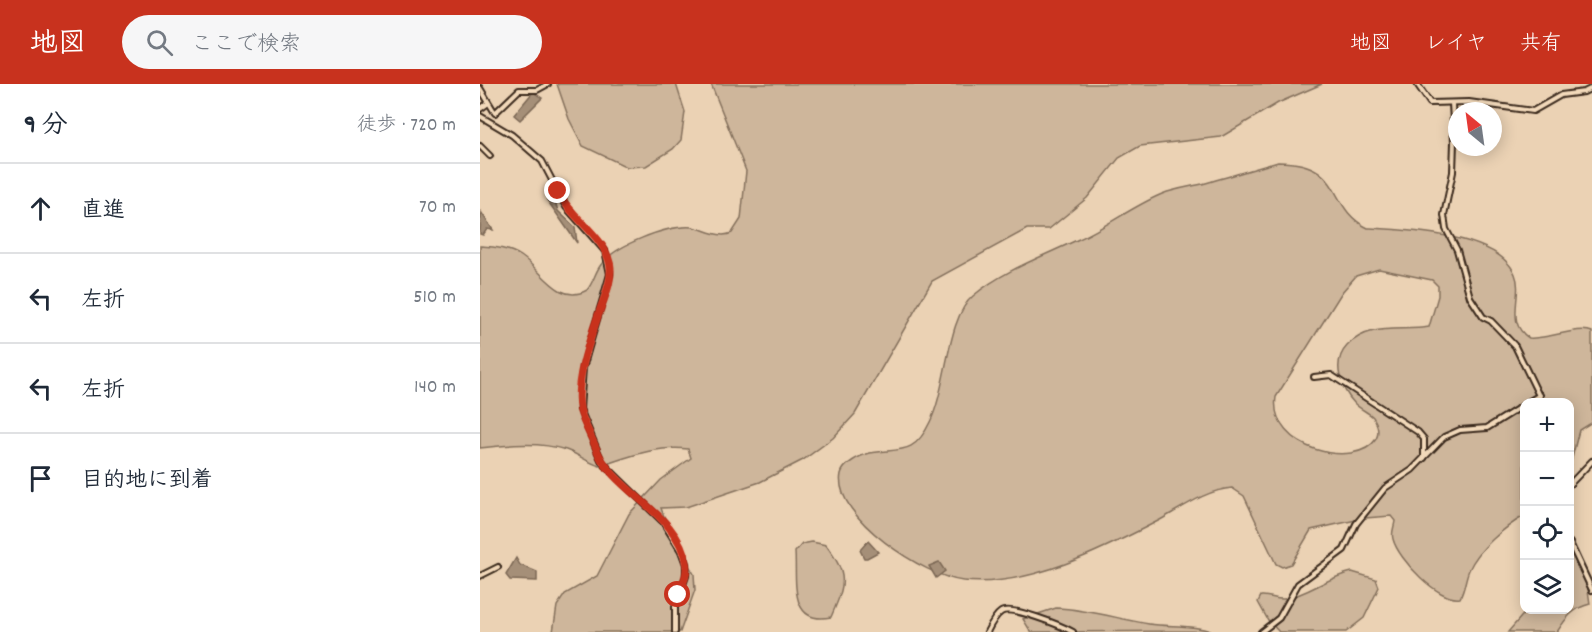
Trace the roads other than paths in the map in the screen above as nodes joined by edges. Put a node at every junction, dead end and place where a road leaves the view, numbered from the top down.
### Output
1 (548, 84) edge
2 (1417, 84) edge
3 (480, 88) edge
4 (1592, 88) edge
5 (487, 104) junction
6 (1448, 104) edge
7 (1502, 107) edge
8 (480, 109) edge
9 (480, 116) edge
10 (480, 146) edge
11 (490, 156) dead end
12 (1454, 156) edge
13 (1314, 377) dead end
14 (1540, 395) junction
15 (1535, 398) edge
16 (1541, 398) edge
17 (1520, 408) edge
18 (1424, 459) junction
19 (1592, 461) edge
20 (1574, 479) edge
21 (1574, 553) edge
22 (498, 567) dead end
23 (480, 576) edge
24 (1592, 590) edge
25 (675, 632) edge
26 (987, 632) edge
27 (1073, 632) edge
28 (1261, 632) edge

1 - 5 street
2 - 6 street
3 - 5 street
4 - 7 street
5 - 8 street
9 - 25 street
10 - 11 street
12 - 14 street
13 - 18 street
14 - 15 street
14 - 16 street
17 - 18 street
18 - 28 street
19 - 20 street
21 - 24 street
22 - 23 street
26 - 27 street

